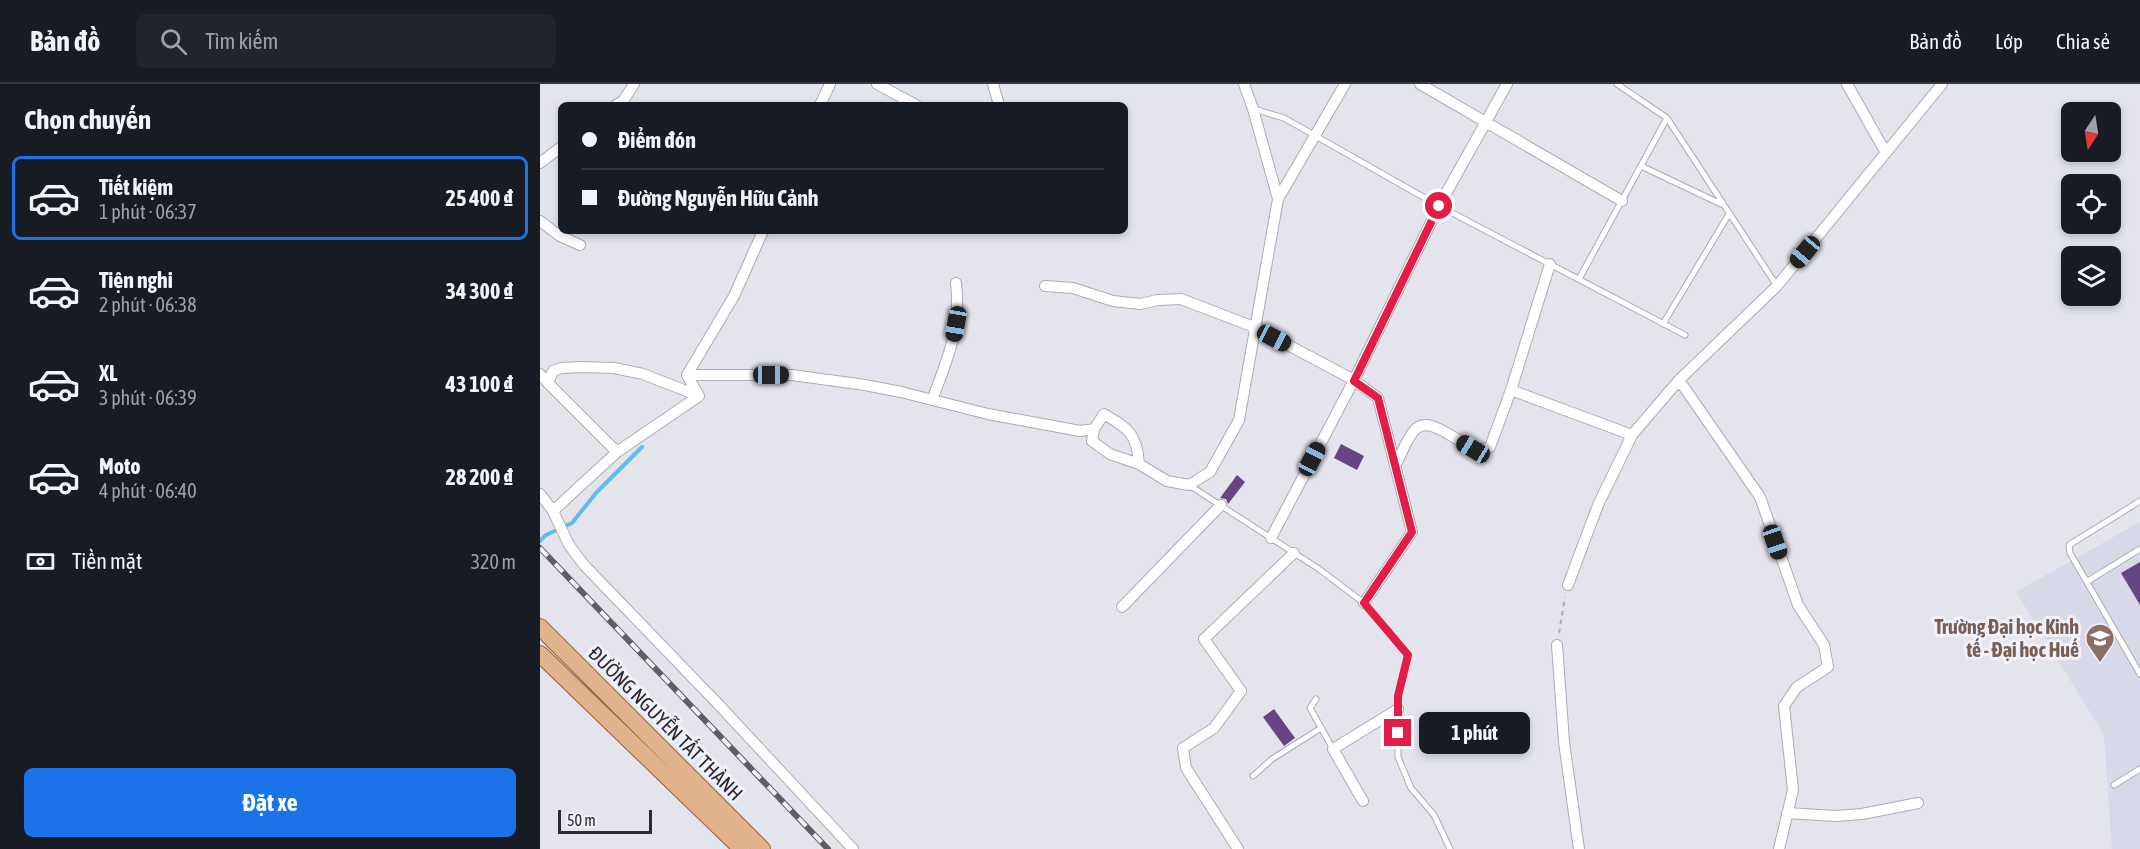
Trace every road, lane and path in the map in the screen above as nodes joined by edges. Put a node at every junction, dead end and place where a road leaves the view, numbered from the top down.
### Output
1 (634, 84) edge
2 (830, 84) edge
3 (877, 84) edge
4 (993, 84) edge
5 (1244, 84) edge
6 (1345, 84) edge
7 (1420, 84) edge
8 (1507, 84) edge
9 (1617, 84) edge
10 (1847, 84) edge
11 (1942, 84) edge
12 (623, 102) edge
13 (821, 102) edge
14 (910, 102) edge
15 (998, 102) edge
16 (1253, 109) junction
17 (1667, 118) junction
18 (1486, 122) junction
19 (1315, 136) junction
20 (558, 149) edge
21 (1886, 153) junction
22 (540, 163) edge
23 (1641, 166) junction
24 (1278, 199) junction
25 (1622, 201) junction
26 (1723, 204) junction
27 (1439, 206) junction
28 (1729, 214) junction
29 (540, 221) edge
30 (762, 234) edge
31 (580, 245) dead end
32 (1550, 264) junction
33 (1579, 279) junction
34 (956, 284) dead end
35 (1045, 286) dead end
36 (1778, 286) junction
37 (1663, 324) junction
38 (1254, 327) junction
39 (1685, 335) dead end
40 (540, 374) edge
41 (687, 375) junction
42 (1679, 380) junction
43 (1354, 381) junction
44 (548, 383) junction
45 (1511, 390) junction
46 (699, 396) junction
47 (932, 400) junction
48 (1094, 429) junction
49 (1632, 435) junction
50 (617, 452) junction
51 (1139, 464) junction
52 (1395, 466) junction
53 (1190, 485) junction
54 (540, 494) edge
55 (2140, 501) edge
56 (1221, 505) junction
57 (554, 512) junction
58 (1271, 538) junction
59 (2140, 549) edge
60 (1294, 553) junction
61 (2088, 581) junction
62 (1568, 585) joint
63 (1364, 603) junction
64 (1122, 608) dead end
65 (540, 627) edge
66 (1557, 645) joint
67 (540, 654) edge
68 (2140, 674) edge
69 (1316, 699) dead end
70 (1398, 709) junction
71 (1321, 728) junction
72 (1333, 749) junction
73 (2140, 769) edge
74 (1253, 776) dead end
75 (2114, 785) dead end
76 (1363, 801) dead end
77 (1918, 803) dead end
78 (1786, 813) junction
79 (742, 849) edge
80 (762, 849) edge
81 (854, 849) edge
82 (1238, 849) edge
83 (1450, 849) edge
84 (1579, 849) edge
85 (1779, 849) edge

1 - 12 street
2 - 13 street
3 - 14 street
4 - 15 street
5 - 16 street
6 - 19 street
7 - 18 street
8 - 18 street
9 - 17 lane
10 - 21 street
11 - 21 street
16 - 19 lane
16 - 24 street
17 - 23 lane
17 - 26 lane
18 - 25 street
18 - 27 street
19 - 24 street
19 - 27 lane
20 - 22 street
21 - 36 street
23 - 25 lane
23 - 26 lane
24 - 38 street
25 - 33 lane
26 - 28 lane
27 - 32 lane
27 - 43 street
28 - 36 lane
28 - 37 lane
29 - 31 street
30 - 41 street
32 - 33 lane
32 - 45 street
33 - 37 lane
34 - 47 street
35 - 38 street
36 - 42 street
37 - 39 lane
38 - 43 street
38 - 53 street
40 - 44 street
41 - 46 street
41 - 47 street
42 - 49 street
42 - 78 street
43 - 52 street
43 - 58 street
44 - 46 street
44 - 50 street
45 - 49 street
45 - 52 street
46 - 50 street
47 - 48 street
48 - 51 street
48 - 51 street
49 - 62 street
50 - 57 street
51 - 53 street
52 - 63 street
53 - 56 lane
54 - 57 street
55 - 61 lane
56 - 58 lane
56 - 64 street
57 - 81 street
58 - 60 lane
59 - 61 lane
60 - 63 lane
60 - 82 street
61 - 68 lane
62 - 66 path
63 - 70 lane
65 - 80 main road, ĐƯỜNG NGUYỄN TẤT THÀNH
66 - 84 street
67 - 79 main road, ĐƯỜNG NGUYỄN TẤT THÀNH
69 - 71 lane
70 - 72 street
70 - 83 lane
71 - 72 lane
71 - 74 lane
72 - 76 street
73 - 75 lane
77 - 78 street
78 - 85 street

